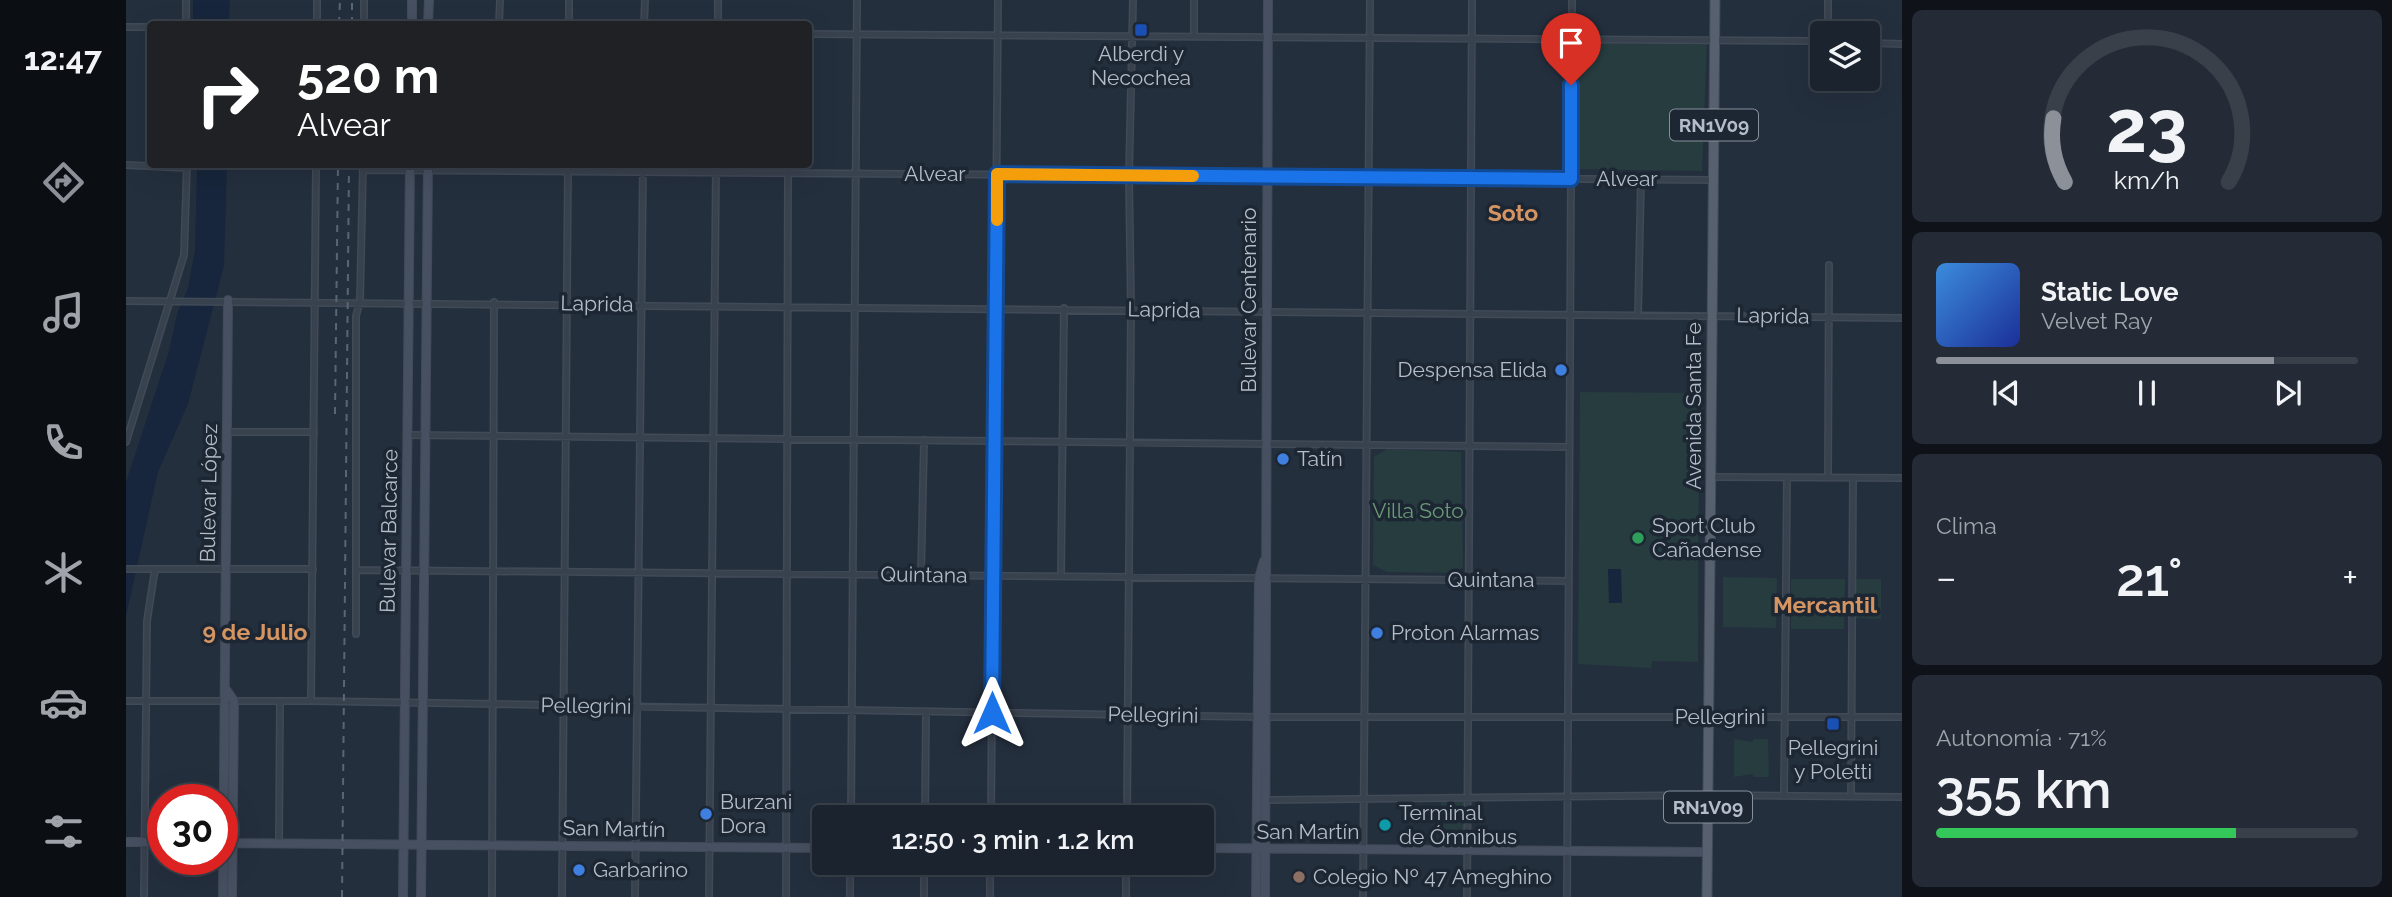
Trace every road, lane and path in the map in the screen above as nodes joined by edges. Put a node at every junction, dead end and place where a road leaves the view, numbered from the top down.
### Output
1 (186, 0) edge
2 (317, 0) edge
3 (364, 0) edge
4 (412, 0) edge
5 (429, 0) edge
6 (500, 0) edge
7 (569, 0) edge
8 (645, 0) edge
9 (718, 0) edge
10 (857, 0) edge
11 (998, 0) edge
12 (1133, 0) edge
13 (1194, 0) edge
14 (1268, 0) edge
15 (1370, 0) edge
16 (1472, 0) edge
17 (1572, 0) edge
18 (1715, 0) edge
19 (1828, 0) edge
20 (186, 21) edge
21 (317, 21) edge
22 (364, 21) edge
23 (412, 21) edge
24 (428, 21) edge
25 (499, 21) edge
26 (569, 21) edge
27 (645, 21) edge
28 (718, 21) edge
29 (1828, 21) edge
30 (126, 27) edge
31 (147, 27) edge
32 (812, 34) edge
33 (857, 34) junction
34 (998, 34) junction
35 (1133, 34) junction
36 (1194, 35) junction
37 (1268, 35) junction
38 (1369, 36) junction
39 (1472, 37) junction
40 (1572, 38) junction
41 (1714, 39) junction
42 (1810, 41) edge
43 (1880, 43) edge
44 (1902, 44) edge
45 (126, 165) edge
46 (147, 165) edge
47 (187, 168) edge
48 (316, 168) edge
49 (363, 168) edge
50 (409, 168) edge
51 (428, 168) edge
52 (498, 168) edge
53 (568, 168) edge
54 (643, 168) edge
55 (716, 168) edge
56 (788, 168) edge
57 (643, 172) junction
58 (715, 172) junction
59 (788, 173) junction
60 (855, 173) junction
61 (997, 174) junction
62 (1129, 176) junction
63 (1267, 177) junction
64 (1368, 177) junction
65 (1470, 178) junction
66 (1571, 179) junction
67 (1641, 179) junction
68 (1713, 180) junction
69 (1829, 265) dead end
70 (169, 300) junction
71 (224, 300) junction
72 (316, 300) junction
73 (126, 301) edge
74 (362, 301) junction
75 (409, 302) junction
76 (427, 302) junction
77 (494, 302) junction
78 (568, 303) junction
79 (643, 304) junction
80 (715, 305) junction
81 (787, 306) junction
82 (854, 306) junction
83 (996, 308) junction
84 (1064, 309) junction
85 (1131, 309) junction
86 (1266, 311) junction
87 (1367, 312) junction
88 (1470, 313) junction
89 (1570, 314) junction
90 (1639, 314) junction
91 (1712, 315) junction
92 (1828, 317) junction
93 (1902, 318) edge
94 (128, 431) edge
95 (227, 432) junction
96 (314, 432) junction
97 (407, 435) junction
98 (425, 436) junction
99 (492, 436) junction
100 (566, 437) junction
101 (640, 438) junction
102 (713, 438) junction
103 (786, 439) junction
104 (853, 440) junction
105 (924, 440) junction
106 (995, 441) junction
107 (126, 442) edge
108 (1065, 442) junction
109 (1129, 442) junction
110 (1265, 444) junction
111 (1366, 445) junction
112 (1467, 446) junction
113 (1569, 447) junction
114 (1711, 477) junction
115 (1787, 478) junction
116 (1828, 478) junction
117 (1853, 478) junction
118 (1902, 478) edge
119 (126, 569) edge
120 (155, 569) junction
121 (226, 569) junction
122 (313, 569) junction
123 (358, 570) junction
124 (406, 570) junction
125 (424, 571) junction
126 (492, 571) junction
127 (565, 572) junction
128 (639, 573) junction
129 (711, 573) junction
130 (786, 574) junction
131 (853, 575) junction
132 (921, 575) junction
133 (993, 576) junction
134 (1061, 576) junction
135 (1127, 577) junction
136 (1263, 578) junction
137 (1365, 579) junction
138 (1466, 580) junction
139 (1569, 581) junction
140 (356, 634) dead end
141 (147, 700) junction
142 (126, 701) edge
143 (229, 701) junction
144 (280, 701) junction
145 (312, 701) junction
146 (405, 704) junction
147 (423, 704) junction
148 (492, 705) junction
149 (563, 706) junction
150 (637, 707) junction
151 (710, 708) junction
152 (785, 710) junction
153 (851, 710) junction
154 (926, 712) junction
155 (992, 713) junction
156 (1127, 715) junction
157 (1469, 715) junction
158 (1709, 716) junction
159 (1262, 717) junction
160 (1364, 717) junction
161 (1568, 717) junction
162 (1785, 717) junction
163 (1851, 717) junction
164 (1902, 717) edge
165 (227, 784) edge
166 (1708, 795) junction
167 (1567, 796) junction
168 (1784, 796) junction
169 (1850, 796) junction
170 (1468, 797) junction
171 (1902, 797) edge
172 (1363, 799) junction
173 (1266, 800) junction
174 (851, 805) edge
175 (925, 805) edge
176 (991, 805) edge
177 (1127, 805) edge
178 (126, 842) edge
179 (145, 842) junction
180 (238, 843) edge
181 (279, 843) junction
182 (403, 844) junction
183 (422, 845) junction
184 (492, 845) junction
185 (562, 846) junction
186 (636, 847) junction
187 (710, 847) junction
188 (786, 848) junction
189 (812, 848) edge
190 (1214, 848) edge
191 (1261, 849) junction
192 (1363, 849) junction
193 (1467, 850) junction
194 (1567, 851) junction
195 (1707, 852) junction
196 (224, 875) edge
197 (230, 875) edge
198 (850, 875) edge
199 (924, 875) edge
200 (990, 875) edge
201 (1126, 875) edge
202 (145, 897) edge
203 (223, 897) edge
204 (232, 897) edge
205 (403, 897) edge
206 (421, 897) edge
207 (492, 897) edge
208 (562, 897) edge
209 (635, 897) edge
210 (709, 897) edge
211 (786, 897) edge
212 (850, 897) edge
213 (924, 897) edge
214 (990, 897) edge
215 (1126, 897) edge
216 (1256, 897) edge
217 (1265, 897) edge
218 (1363, 897) edge
219 (1467, 897) edge
220 (1567, 897) edge
221 (1707, 897) edge

1 - 20 street
2 - 21 street
3 - 22 street
4 - 23 main road
5 - 24 main road
6 - 25 street
7 - 26 street
8 - 27 street
9 - 28 street
10 - 33 street
11 - 34 street
12 - 35 street
13 - 36 street
14 - 37 main road, Bulevar Centenario
15 - 38 street
16 - 39 street
17 - 40 street
18 - 41 main road, Avenida Santa Fe / RN1V09
19 - 29 street
30 - 31 street
32 - 33 street
33 - 34 street
33 - 60 street
34 - 35 street
34 - 61 street
35 - 36 street
35 - 62 street
36 - 37 street
37 - 38 street
37 - 63 main road, Bulevar Centenario
38 - 39 street
38 - 64 street
39 - 40 street
39 - 65 street
40 - 41 street
40 - 66 street
41 - 42 street
41 - 68 main road, Avenida Santa Fe / RN1V09
43 - 44 street
45 - 46 street
47 - 70 street
48 - 72 street
49 - 74 street
50 - 75 main road, Bulevar Balcarce
51 - 76 main road, Bulevar Balcarce
52 - 53 street, Alvear
53 - 57 street, Alvear
53 - 78 street
54 - 57 street
55 - 58 street
56 - 59 street
57 - 58 street, Alvear
57 - 79 street
58 - 59 street, Alvear
58 - 80 street
59 - 60 street, Alvear
59 - 81 street
60 - 61 street, Alvear
60 - 82 street
61 - 62 street, Alvear
61 - 83 street
62 - 63 street, Alvear
62 - 85 street
63 - 64 street, Alvear
63 - 86 main road, Bulevar Centenario
64 - 65 street, Alvear
64 - 87 street
65 - 66 street, Alvear
65 - 88 street
66 - 67 street, Alvear
66 - 89 street
67 - 68 street, Alvear
67 - 90 street
68 - 91 main road, Avenida Santa Fe / RN1V09
69 - 92 street
70 - 71 street
70 - 73 street
70 - 94 street
71 - 72 street
71 - 95 main road, Bulevar López
72 - 74 street
72 - 96 street
74 - 75 street, Laprida
74 - 123 street
75 - 76 street, Laprida
75 - 97 main road, Bulevar Balcarce
76 - 77 street, Laprida
76 - 98 main road, Bulevar Balcarce
77 - 78 street, Laprida
77 - 99 street
78 - 79 street, Laprida
78 - 100 street
79 - 80 street, Laprida
79 - 101 street
80 - 81 street, Laprida
80 - 102 street
81 - 82 street, Laprida
81 - 103 street
82 - 83 street, Laprida
82 - 104 street
83 - 84 street, Laprida
83 - 106 street
84 - 85 street, Laprida
84 - 108 street
85 - 86 street, Laprida
85 - 109 street
86 - 87 street, Laprida
86 - 110 main road, Bulevar Centenario
87 - 88 street, Laprida
87 - 111 street
88 - 89 street, Laprida
88 - 112 street
89 - 90 street, Laprida
89 - 113 street
90 - 91 street, Laprida
91 - 92 street, Laprida
91 - 114 main road, Avenida Santa Fe / RN1V09
92 - 93 street, Laprida
92 - 116 street
94 - 107 street
95 - 96 street
95 - 121 main road, Bulevar López
96 - 122 street
97 - 98 street
97 - 124 main road, Bulevar Balcarce
98 - 99 street
98 - 125 main road, Bulevar Balcarce
99 - 100 street
99 - 126 street
100 - 101 street
100 - 127 street
101 - 102 street
101 - 128 street
102 - 103 street
102 - 129 street
103 - 104 street
103 - 130 street
104 - 105 street
104 - 131 street
105 - 106 street
105 - 132 street
106 - 108 street
106 - 133 street
108 - 109 street
108 - 134 street
109 - 110 street
109 - 135 street
110 - 111 street
110 - 136 main road, Bulevar Centenario
111 - 112 street
111 - 137 street
112 - 113 street
112 - 138 street
113 - 139 street
114 - 115 street
114 - 158 main road, Avenida Santa Fe / RN1V09
115 - 116 street
115 - 162 street
116 - 117 street
117 - 118 street
117 - 163 street
119 - 120 street
120 - 121 street
120 - 141 street
121 - 122 street
121 - 143 main road, Bulevar López
122 - 145 street
123 - 124 street, Quintana
123 - 140 street
124 - 125 street, Quintana
124 - 146 main road, Bulevar Balcarce
125 - 126 street, Quintana
125 - 147 main road, Bulevar Balcarce
126 - 127 street, Quintana
126 - 148 street
127 - 128 street, Quintana
127 - 149 street
128 - 129 street, Quintana
128 - 150 street
129 - 130 street, Quintana
129 - 151 street
130 - 131 street, Quintana
130 - 152 street
131 - 132 street, Quintana
131 - 153 street
132 - 133 street, Quintana
133 - 134 street, Quintana
133 - 155 street
134 - 135 street, Quintana
135 - 136 street, Quintana
135 - 156 street
136 - 137 street, Quintana
136 - 159 main road, Bulevar Centenario
137 - 138 street, Quintana
137 - 160 street
138 - 139 street, Quintana
138 - 157 street
139 - 161 street
141 - 142 street, Pellegrini
141 - 143 street, Pellegrini
141 - 179 street
143 - 144 street, Pellegrini
143 - 165 main road
144 - 145 street, Pellegrini
144 - 181 street
145 - 146 street, Pellegrini
146 - 147 street, Pellegrini
146 - 182 main road, Bulevar Balcarce
147 - 148 street, Pellegrini
147 - 183 main road, Bulevar Balcarce
148 - 149 street, Pellegrini
148 - 184 street
149 - 150 street, Pellegrini
149 - 185 street
150 - 151 street, Pellegrini
150 - 186 street
151 - 152 street, Pellegrini
151 - 187 street
152 - 153 street, Pellegrini
152 - 188 street
153 - 154 street, Pellegrini
153 - 174 street
154 - 155 street, Pellegrini
154 - 175 street
155 - 156 street, Pellegrini
155 - 176 street
156 - 159 street, Pellegrini
156 - 177 street
157 - 160 street, Pellegrini
157 - 161 street, Pellegrini
157 - 170 street
158 - 161 street, Pellegrini
158 - 162 street, Pellegrini
158 - 166 main road, Avenida Santa Fe / RN1V09
159 - 160 street, Pellegrini
159 - 173 main road, Bulevar Centenario
159 - 191 main road, Bulevar Centenario
160 - 172 street
161 - 167 street
162 - 163 street, Pellegrini
162 - 168 street
163 - 164 street, Pellegrini
163 - 169 street
166 - 167 street
166 - 168 street
166 - 195 main road, Avenida Santa Fe / RN1V09
167 - 170 street
167 - 194 street
168 - 169 street
169 - 171 street
170 - 172 street
170 - 193 street
172 - 173 street
172 - 192 street
173 - 191 main road, Bulevar Centenario
178 - 179 main road
179 - 202 street
180 - 181 main road, San Martín
181 - 182 main road, San Martín
182 - 183 main road, San Martín
182 - 205 main road, Bulevar Balcarce
183 - 184 main road, San Martín
183 - 206 main road, Bulevar Balcarce
184 - 185 main road, San Martín
184 - 207 street
185 - 186 main road, San Martín
185 - 208 street
186 - 187 main road, San Martín
186 - 209 street
187 - 188 main road, San Martín
187 - 210 street
188 - 189 main road, San Martín
188 - 211 street
190 - 191 main road, San Martín
191 - 192 main road, San Martín
191 - 216 main road, Bulevar Centenario
191 - 217 main road, Bulevar Centenario
192 - 193 main road, San Martín
192 - 218 street
193 - 194 main road, San Martín
193 - 219 street
194 - 195 main road, San Martín
194 - 220 street
195 - 221 main road, Avenida Santa Fe / RN1V09
196 - 203 main road
197 - 204 main road
198 - 212 street
199 - 213 street
200 - 214 street
201 - 215 street

